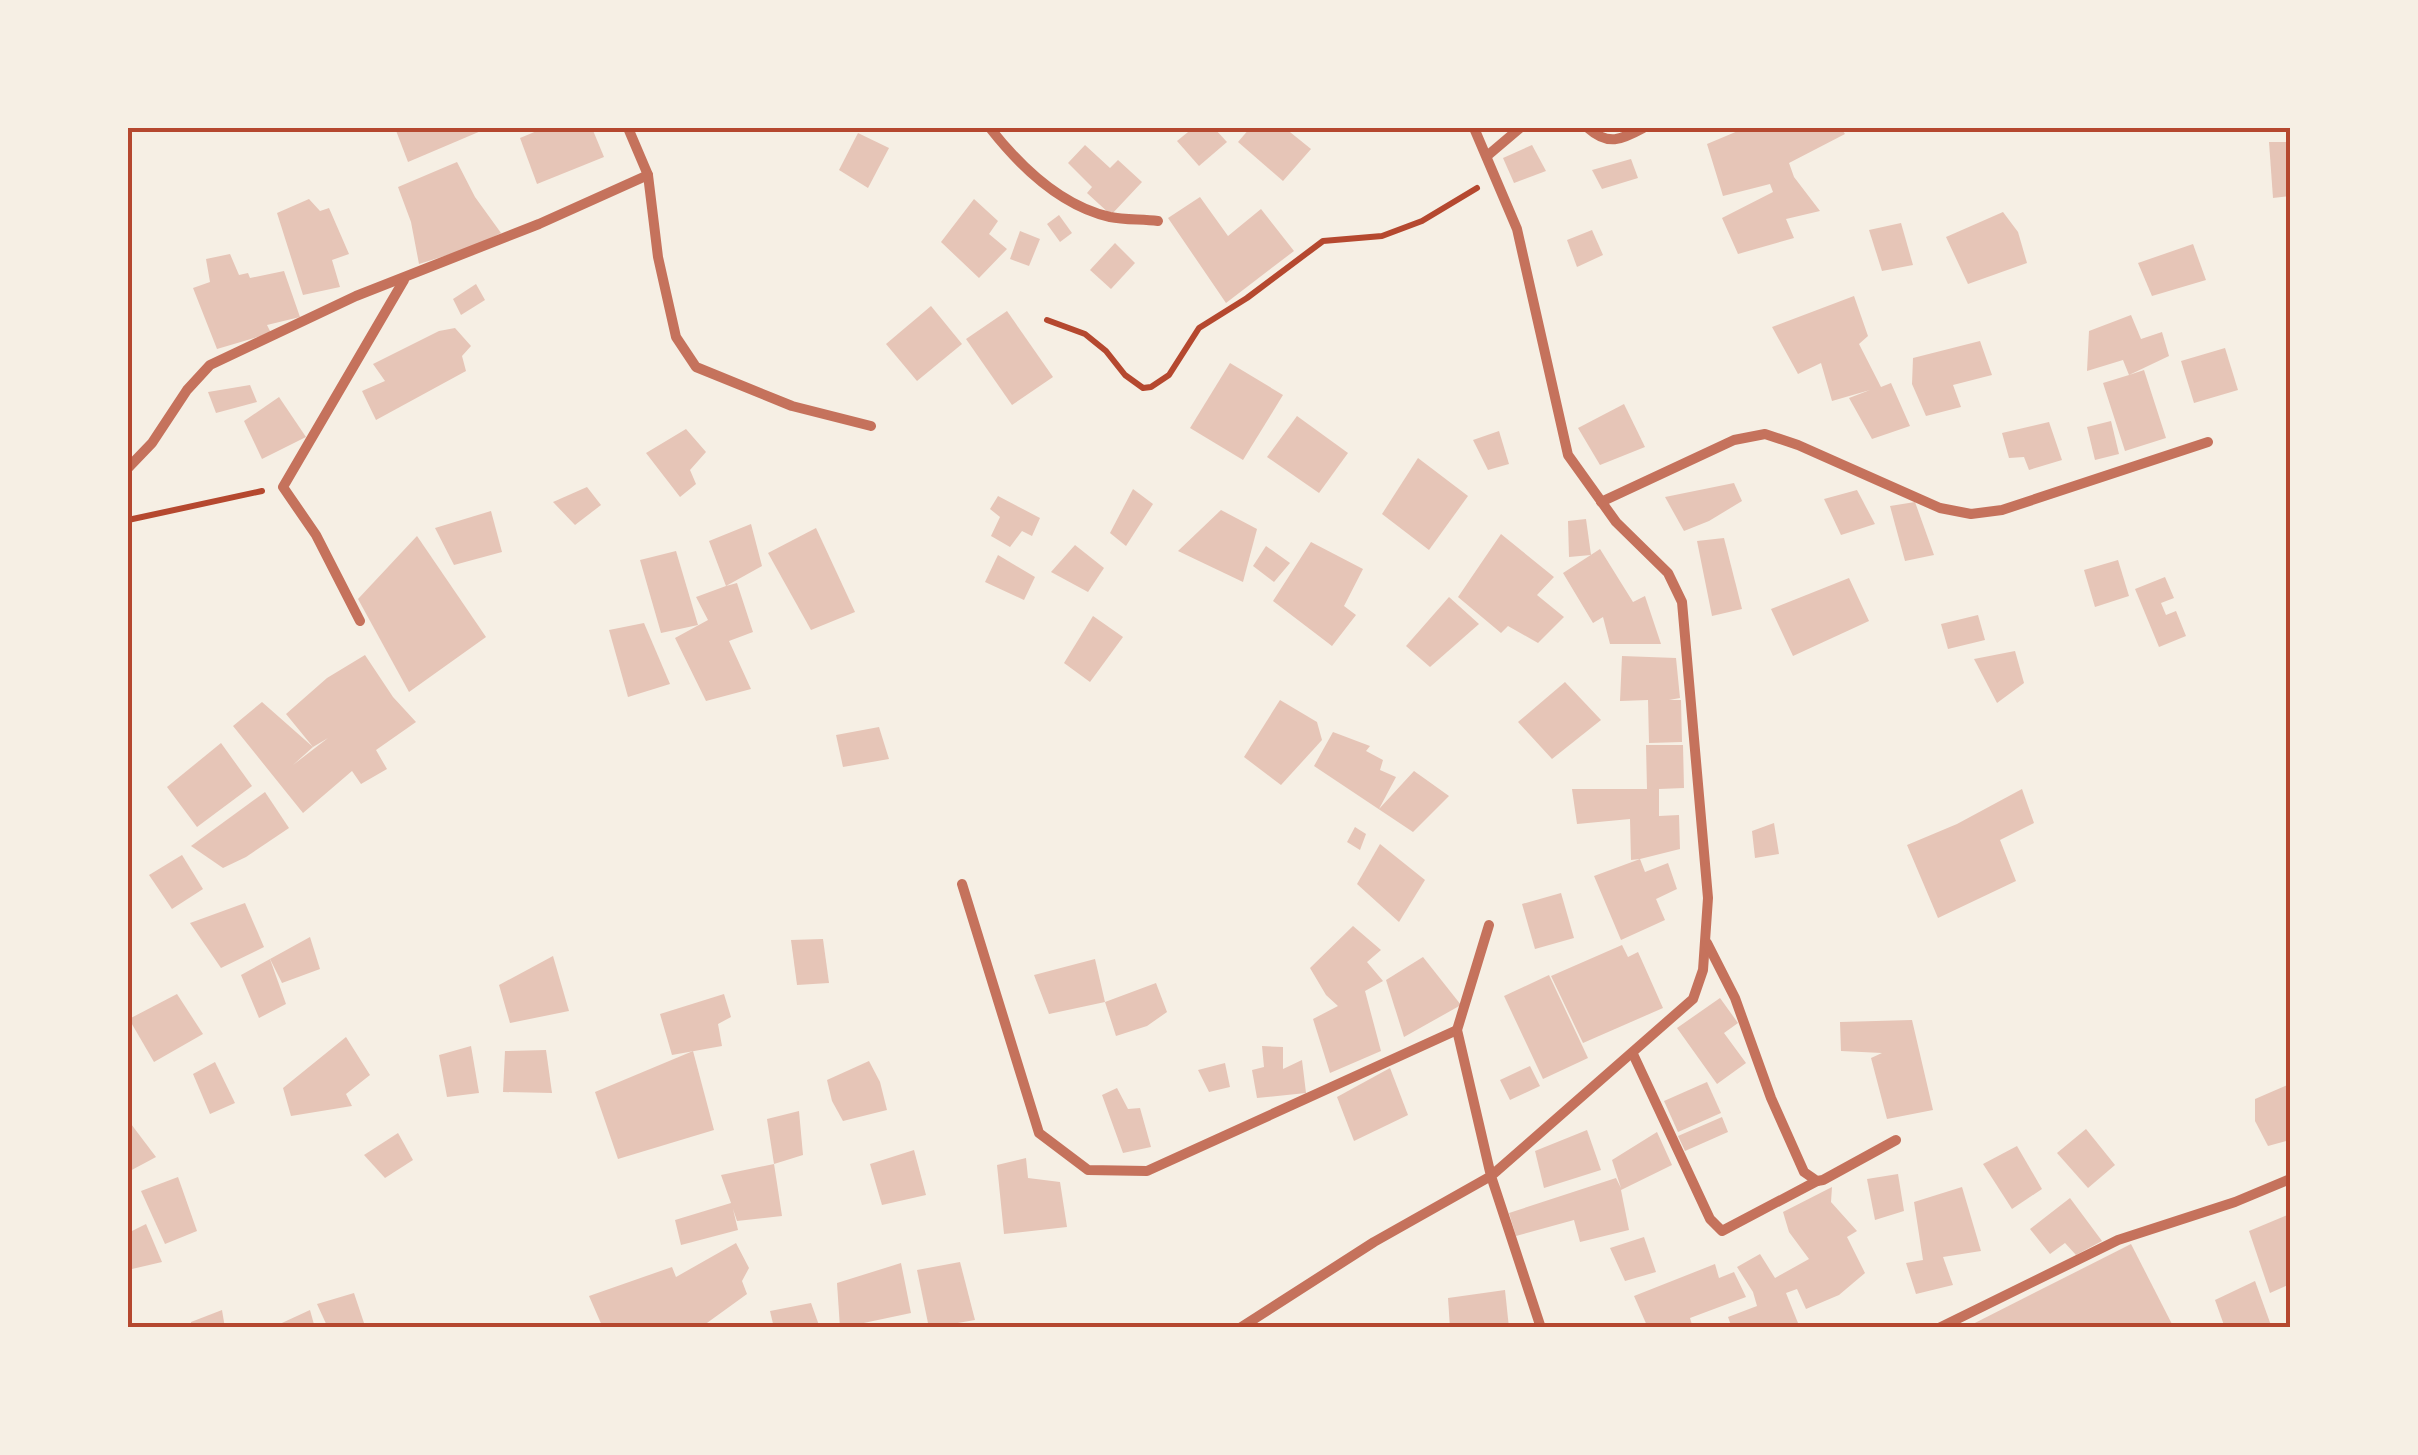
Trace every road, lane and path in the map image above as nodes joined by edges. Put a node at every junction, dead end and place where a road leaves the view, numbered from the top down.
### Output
1 (628, 128) edge
2 (990, 128) edge
3 (1474, 128) edge
4 (1520, 128) edge
5 (1588, 128) edge
6 (1642, 128) edge
7 (1487, 156) junction
8 (648, 175) junction
9 (1496, 177) junction
10 (1158, 221) dead end
11 (404, 279) junction
12 (1047, 320) dead end
13 (871, 426) dead end
14 (2208, 442) dead end
15 (128, 468) edge
16 (283, 487) junction
17 (1601, 502) junction
18 (128, 520) edge
19 (360, 621) dead end
20 (962, 884) dead end
21 (1489, 925) dead end
22 (1706, 942) junction
23 (1457, 1030) junction
24 (1633, 1054) junction
25 (1896, 1140) dead end
26 (1490, 1176) junction
27 (2290, 1180) edge
28 (1817, 1181) junction
29 (1240, 1328) edge
30 (1541, 1328) edge
31 (1939, 1328) edge

1 - 8 street
2 - 10 street
3 - 7 street
4 - 7 street
5 - 6 street
7 - 9 street
8 - 11 street
8 - 13 street
9 - 12 path
9 - 17 street
11 - 15 street
11 - 16 street
14 - 17 street
16 - 18 path
16 - 19 street
17 - 22 street
20 - 23 street
21 - 23 street
22 - 24 street
22 - 28 street
23 - 26 street
24 - 26 street
24 - 28 street
25 - 28 street
26 - 29 street
26 - 30 street
27 - 31 street

